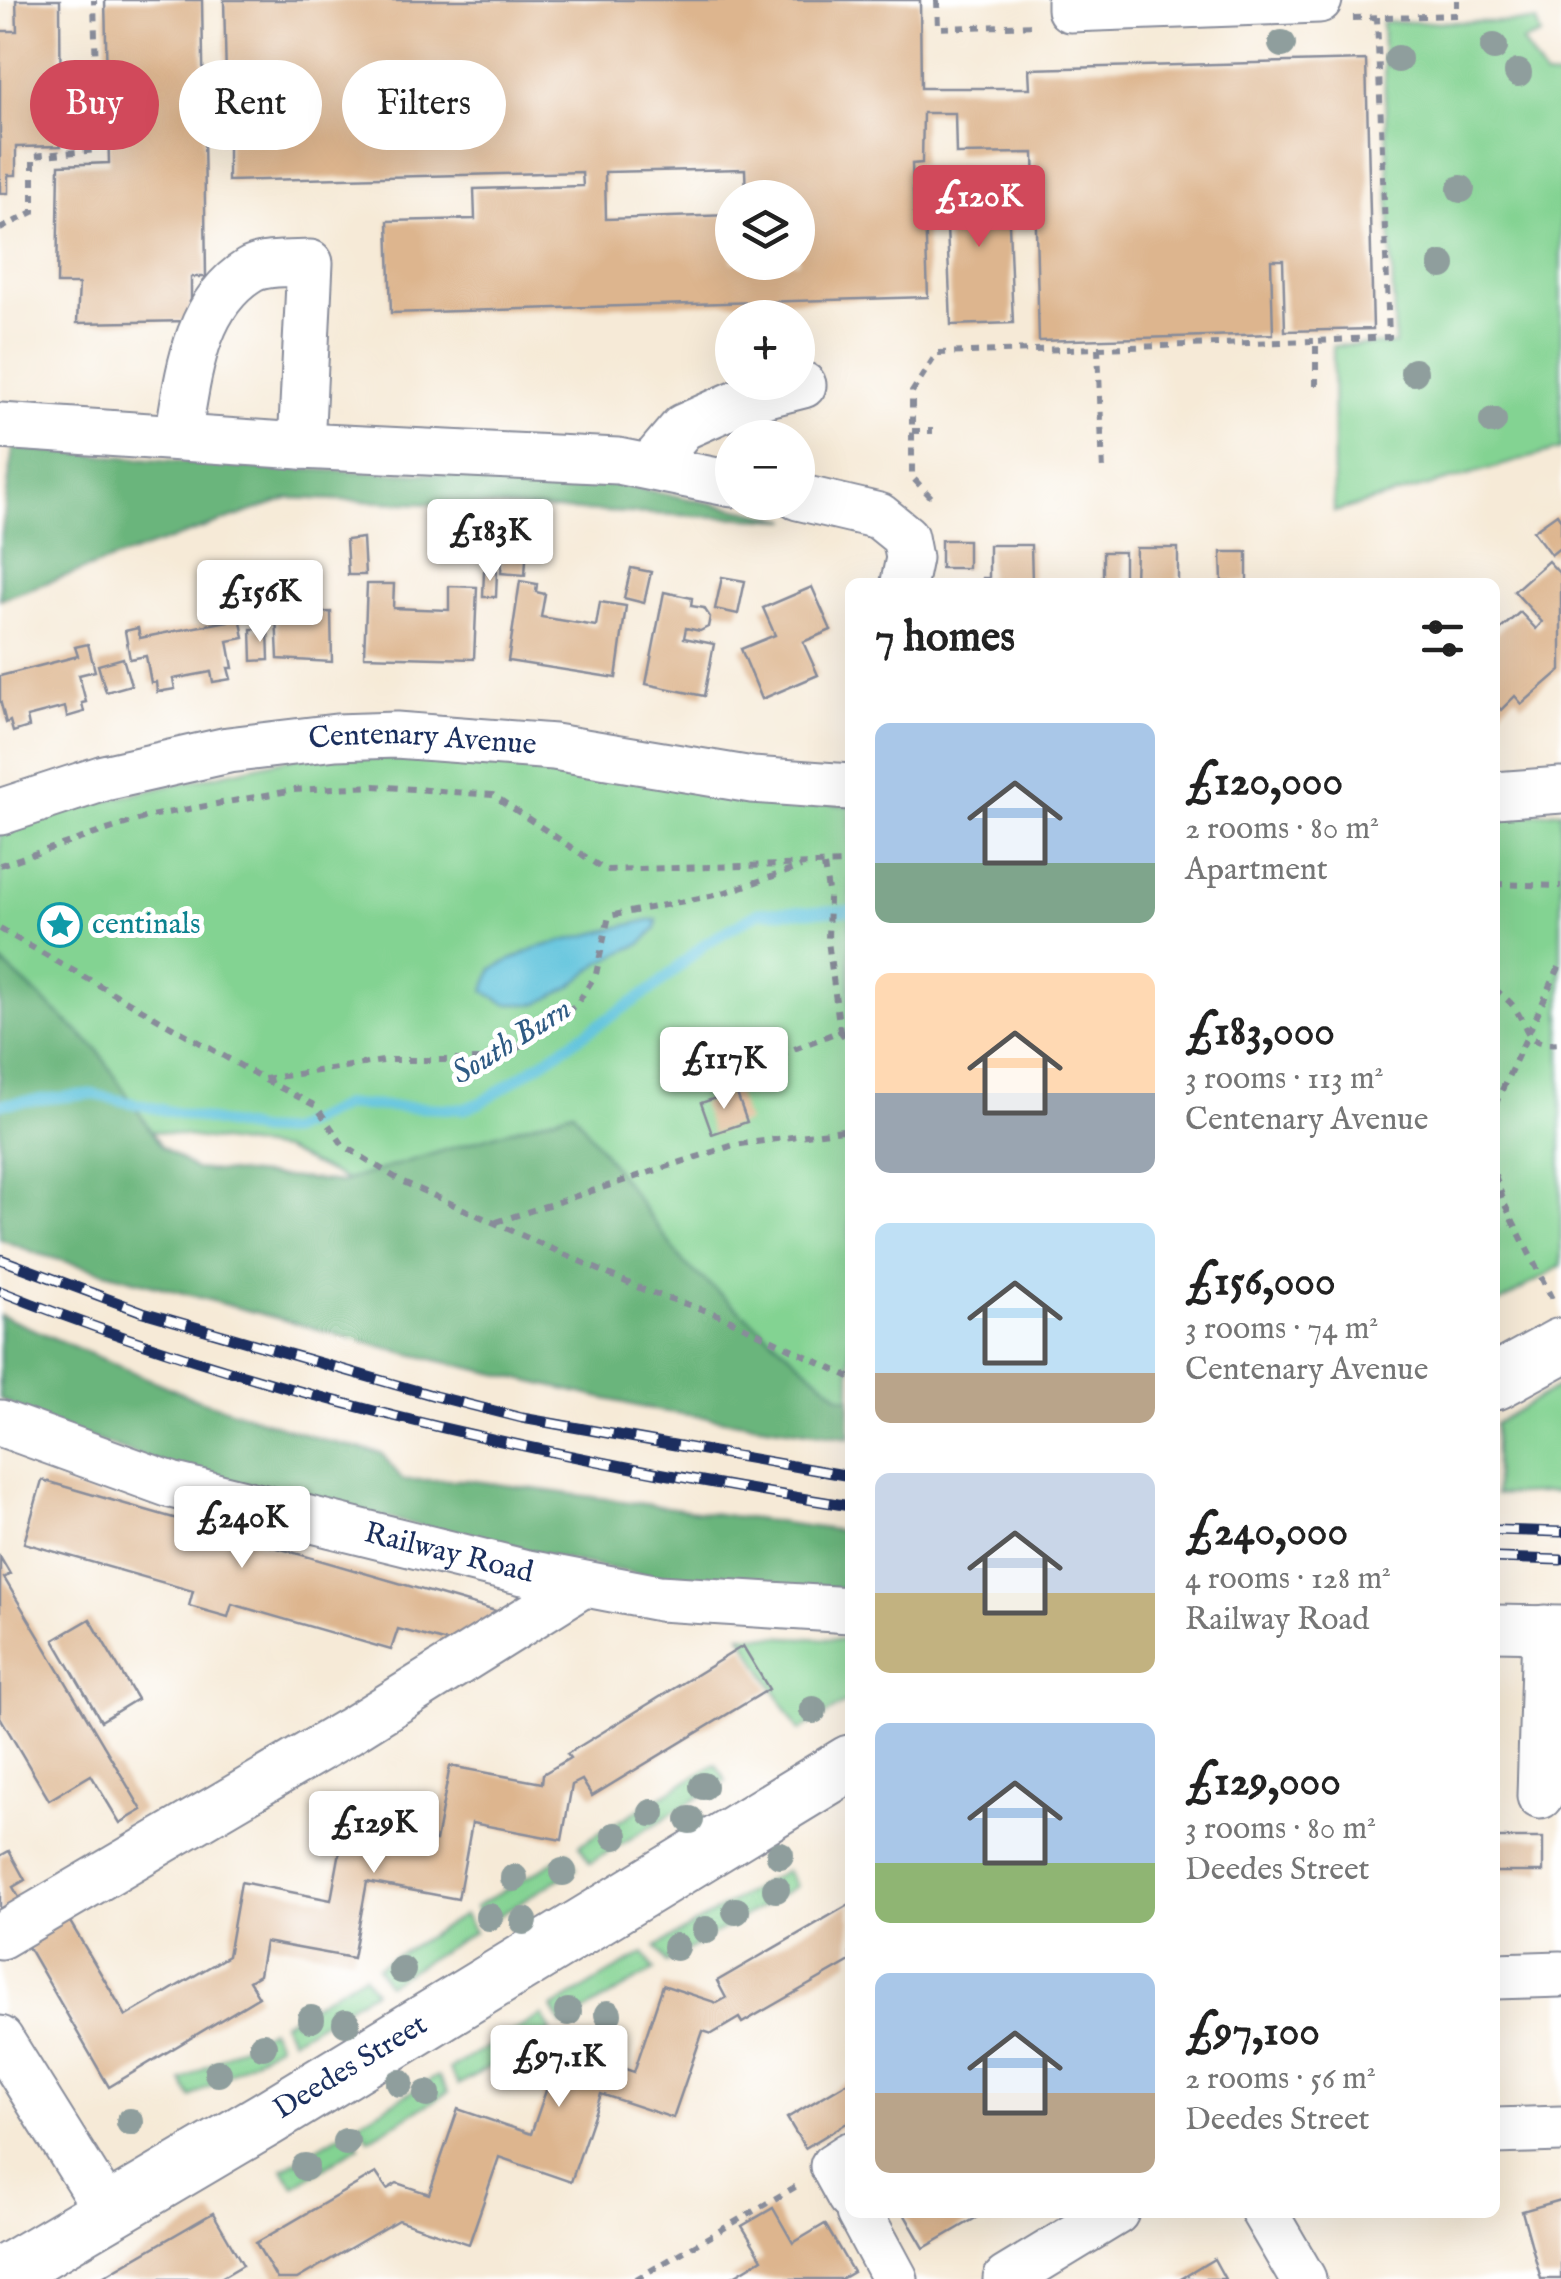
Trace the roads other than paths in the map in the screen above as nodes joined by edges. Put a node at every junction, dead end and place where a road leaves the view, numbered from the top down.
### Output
1 (1320, 0) edge
2 (1060, 3) edge
3 (744, 400) edge
4 (0, 426) edge
5 (178, 436) junction
6 (300, 446) junction
7 (650, 466) junction
8 (715, 480) edge
9 (815, 501) edge
10 (905, 578) edge
11 (845, 788) edge
12 (1561, 790) edge
13 (1500, 796) edge
14 (0, 812) edge
15 (1561, 1346) edge
16 (1500, 1379) edge
17 (0, 1423) edge
18 (582, 1585) junction
19 (845, 1610) edge
20 (1500, 1628) edge
21 (1553, 1628) edge
22 (845, 1766) edge
23 (1540, 1796) dead end
24 (0, 1936) edge
25 (1561, 1974) edge
26 (1500, 1976) edge
27 (0, 2039) edge
28 (1561, 2129) edge
29 (1500, 2131) edge
30 (108, 2212) junction
31 (861, 2218) edge
32 (1108, 2218) edge
33 (1267, 2218) edge
34 (1031, 2272) edge
35 (0, 2276) edge
36 (895, 2279) edge
37 (1303, 2279) edge

1 - 2 street
3 - 7 street
4 - 5 street
5 - 6 street
5 - 6 street
6 - 7 street
7 - 8 street
9 - 10 street
11 - 14 street, Centenary Avenue
12 - 13 street
15 - 16 main road
17 - 18 street, Railway Road
18 - 19 street, Railway Road
18 - 24 street
20 - 21 street
21 - 23 street
22 - 30 main road, Deedes Street
25 - 26 street
27 - 30 street
28 - 29 street
30 - 35 main road, Deedes Street
31 - 36 street
32 - 34 street
33 - 37 street

